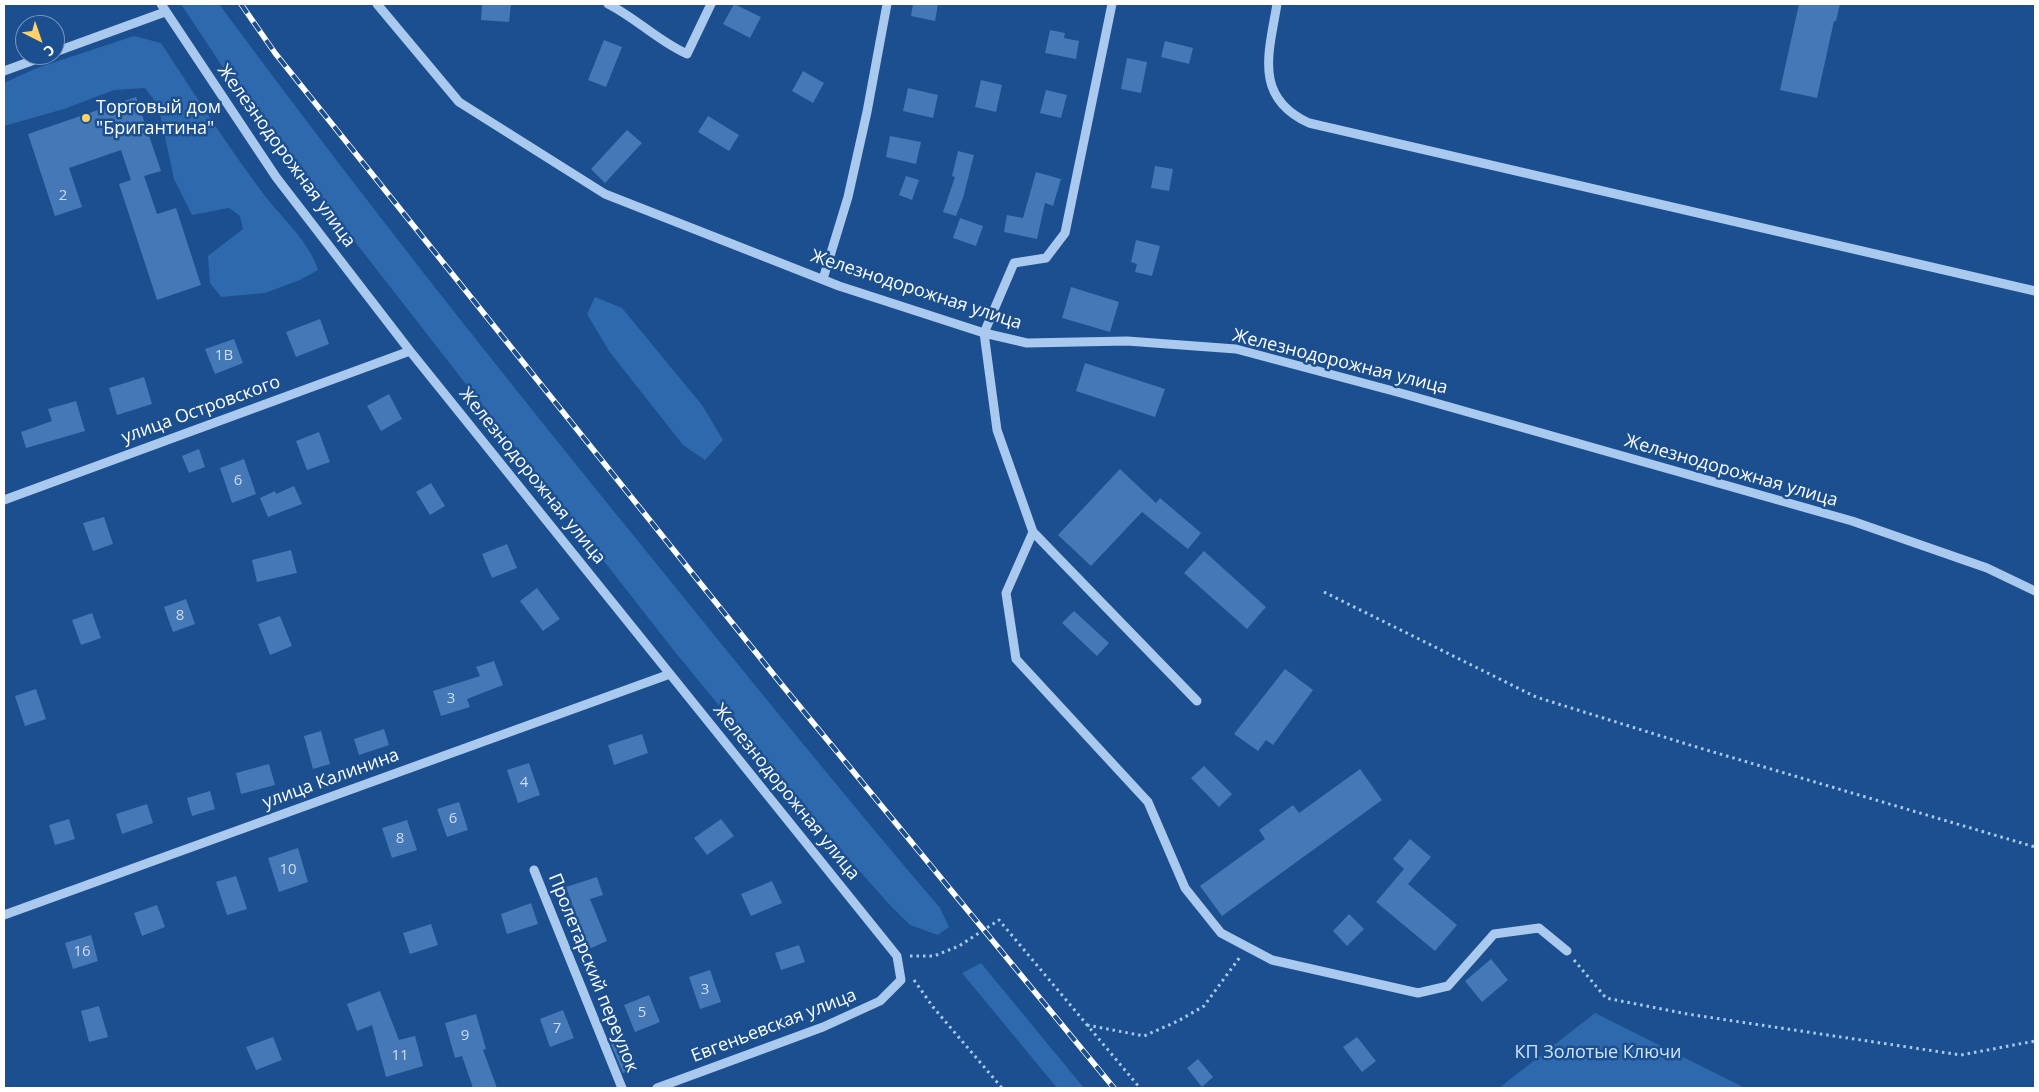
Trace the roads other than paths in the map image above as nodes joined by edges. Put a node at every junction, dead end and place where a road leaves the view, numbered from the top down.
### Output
1 (377, 4) edge
2 (608, 4) edge
3 (711, 4) edge
4 (887, 4) edge
5 (1112, 4) edge
6 (1277, 4) edge
7 (163, 8) edge
8 (65, 48) edge
9 (20, 65) edge
10 (4, 71) edge
11 (823, 279) junction
12 (2035, 292) edge
13 (984, 333) junction
14 (410, 351) junction
15 (4, 500) edge
16 (1033, 532) junction
17 (2035, 591) edge
18 (670, 674) junction
19 (1197, 701) dead end
20 (534, 870) dead end
21 (4, 915) edge
22 (1567, 951) road end
23 (897, 956) joint
24 (622, 1088) edge
25 (657, 1088) edge

1 - 11 street, Железнодорожная улица
2 - 3 street
4 - 11 street
5 - 13 street
6 - 12 street
7 - 8 street
7 - 14 street, Железнодорожная улица
9 - 10 street
11 - 13 street, Железнодорожная улица
13 - 16 street
13 - 17 street, Железнодорожная улица
14 - 15 street, улица Островского
14 - 18 street, Железнодорожная улица
16 - 19 street
16 - 22 street
18 - 21 street, улица Калинина
18 - 23 street, Железнодорожная улица
20 - 24 street, Пролетарский переулок
23 - 25 street, Евгеньевская улица

